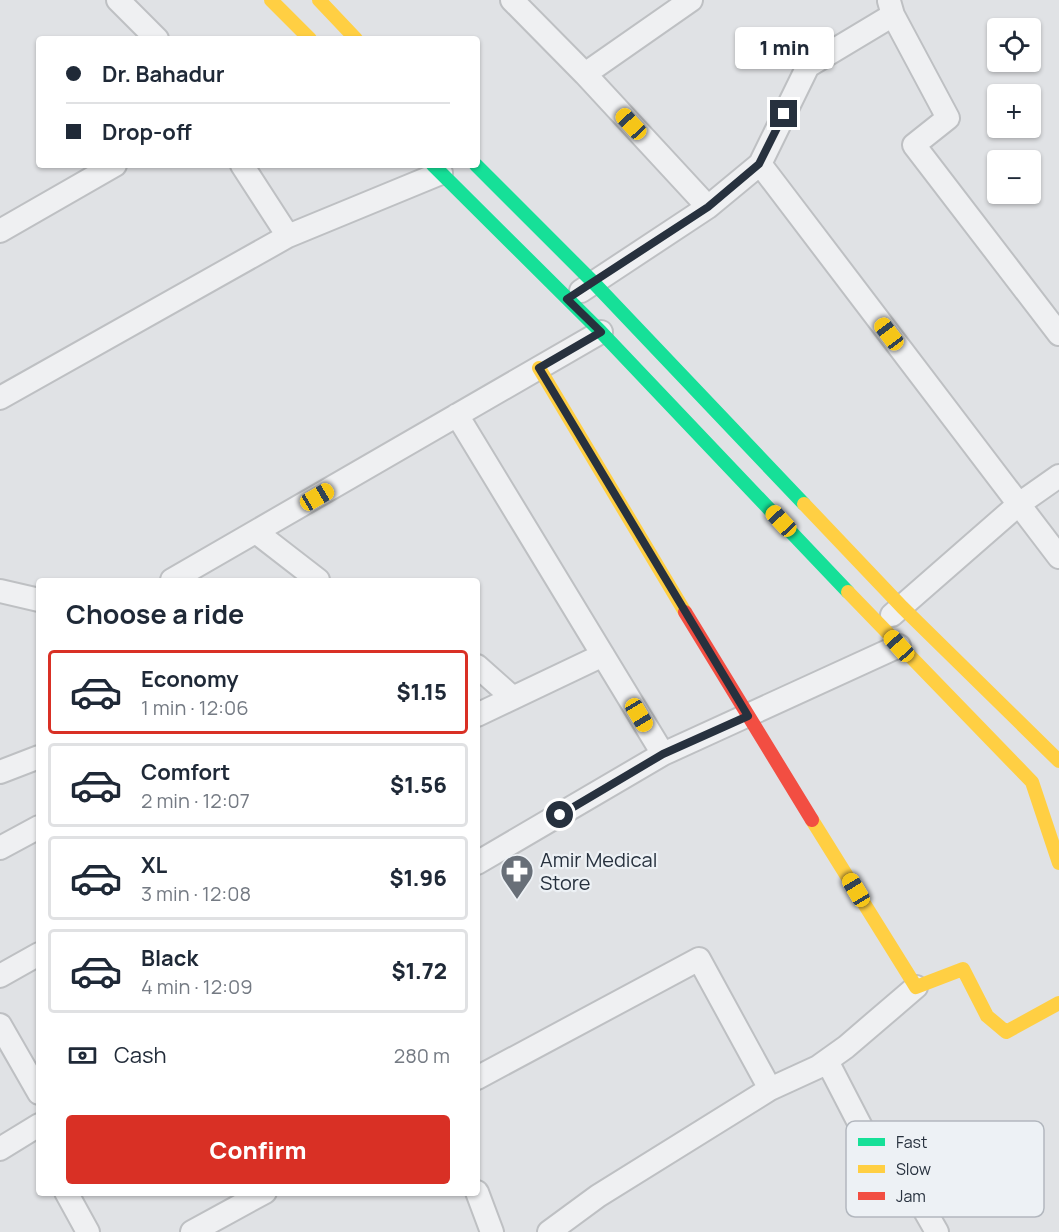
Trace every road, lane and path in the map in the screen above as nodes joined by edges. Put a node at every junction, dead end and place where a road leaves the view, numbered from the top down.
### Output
1 (118, 0) edge
2 (272, 0) edge
3 (319, 0) edge
4 (512, 0) edge
5 (691, 0) edge
6 (890, 7) edge
7 (154, 36) edge
8 (307, 36) edge
9 (353, 36) edge
10 (585, 74) junction
11 (759, 164) junction
12 (110, 168) edge
13 (244, 168) edge
14 (479, 168) edge
15 (437, 169) edge
16 (708, 207) junction
17 (0, 231) edge
18 (288, 236) junction
19 (594, 283) junction
20 (567, 299) junction
21 (601, 332) junction
22 (1059, 334) edge
23 (539, 368) junction
24 (0, 398) edge
25 (457, 415) junction
26 (1059, 476) edge
27 (1019, 504) junction
28 (256, 532) junction
29 (1059, 557) edge
30 (176, 578) edge
31 (315, 578) edge
32 (0, 591) edge
33 (36, 599) edge
34 (902, 608) junction
35 (880, 625) junction
36 (899, 646) junction
37 (603, 655) junction
38 (480, 669) edge
39 (513, 698) junction
40 (480, 714) edge
41 (748, 716) junction
42 (663, 754) junction
43 (36, 758) edge
44 (1048, 770) edge
45 (0, 772) edge
46 (36, 829) edge
47 (0, 848) edge
48 (480, 861) edge
49 (1059, 863) edge
50 (36, 956) edge
51 (0, 976) edge
52 (916, 987) junction
53 (1059, 1003) edge
54 (0, 1025) edge
55 (827, 1061) junction
56 (480, 1076) edge
57 (36, 1088) edge
58 (770, 1089) junction
59 (858, 1121) edge
60 (36, 1134) edge
61 (0, 1149) edge
62 (68, 1196) edge
63 (258, 1196) edge
64 (478, 1196) edge
65 (928, 1217) edge
66 (88, 1232) edge
67 (192, 1232) edge
68 (492, 1232) edge
69 (549, 1232) edge
70 (937, 1232) edge

1 - 7 street
2 - 8 main road
3 - 9 main road
4 - 10 street
5 - 10 street
6 - 11 street
6 - 22 street
10 - 16 street
11 - 16 street
11 - 27 street
12 - 17 street
13 - 18 street
14 - 19 main road
15 - 18 street
15 - 20 main road
16 - 19 street
18 - 24 street
19 - 20 street
19 - 34 main road
20 - 21 main road
21 - 23 street
21 - 35 main road
23 - 25 street
23 - 41 main road
25 - 28 street
25 - 37 street
26 - 27 street
27 - 29 street
27 - 34 street
28 - 30 street
28 - 31 street
32 - 33 street
34 - 35 street
34 - 44 main road
35 - 36 main road
36 - 41 street
36 - 44 main road
37 - 39 street
37 - 42 street
38 - 39 street
39 - 40 street
41 - 42 street
41 - 52 main road
42 - 48 street
43 - 45 street
44 - 49 main road
46 - 47 street
50 - 51 street
52 - 53 main road
52 - 55 street
54 - 57 street
55 - 58 street
55 - 59 street
56 - 58 street
58 - 69 street
60 - 61 street
62 - 66 street
63 - 67 street
64 - 68 street
65 - 70 street

